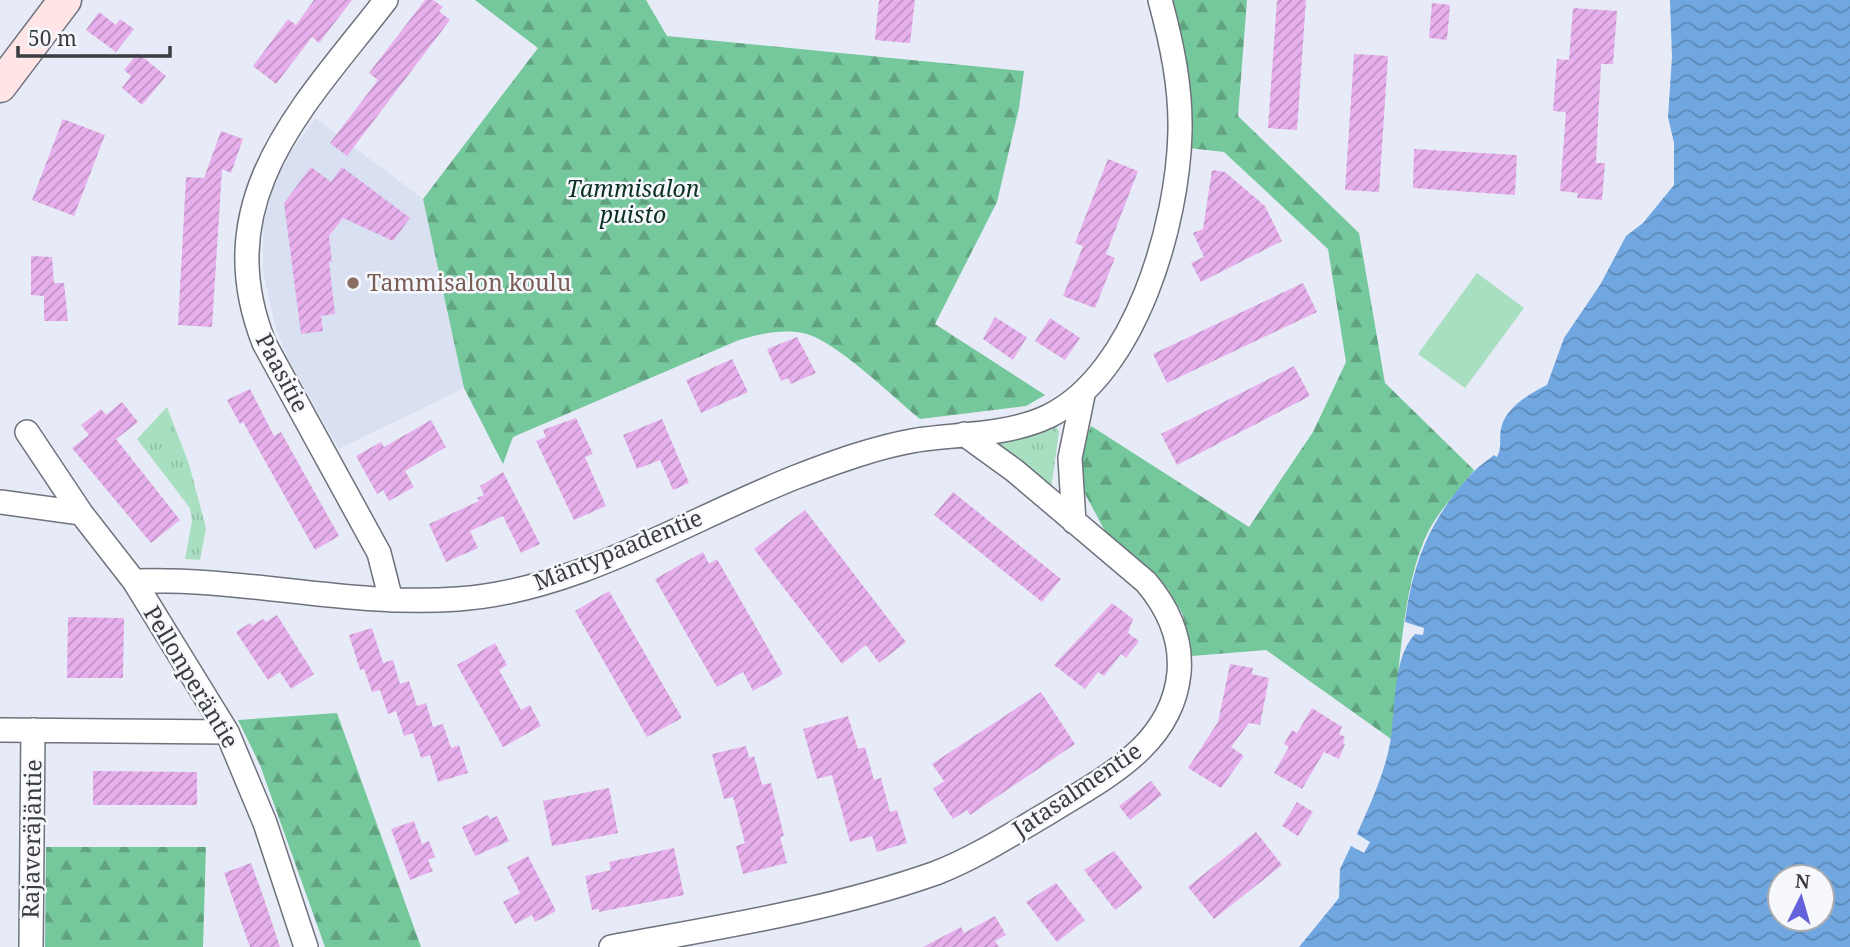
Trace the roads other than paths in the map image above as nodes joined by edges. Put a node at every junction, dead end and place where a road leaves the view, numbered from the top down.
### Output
1 (65, 0) edge
2 (386, 0) edge
3 (1160, 0) edge
4 (0, 86) edge
5 (1083, 395) junction
6 (27, 432) dead end
7 (964, 434) junction
8 (0, 502) edge
9 (81, 513) junction
10 (1074, 522) junction
11 (134, 581) junction
12 (391, 600) junction
13 (0, 730) edge
14 (33, 730) junction
15 (227, 732) junction
16 (31, 947) edge
17 (306, 947) edge
18 (611, 947) edge

1 - 4 street
2 - 12 street, Paasitie
3 - 5 street, Mäntypaadentie
5 - 7 street, Mäntypaadentie
5 - 10 street, Mäntypaadentie
6 - 9 street, Pellonperäntie
7 - 10 street, Jatasalmentie
7 - 12 street, Mäntypaadentie
8 - 9 street
9 - 11 street, Pellonperäntie
10 - 18 street, Jatasalmentie
11 - 12 street, Mäntypaadentie
11 - 15 street, Pellonperäntie
13 - 14 street
14 - 15 street
14 - 16 street, Rajaveräjäntie
15 - 17 street, Pellonperäntie

